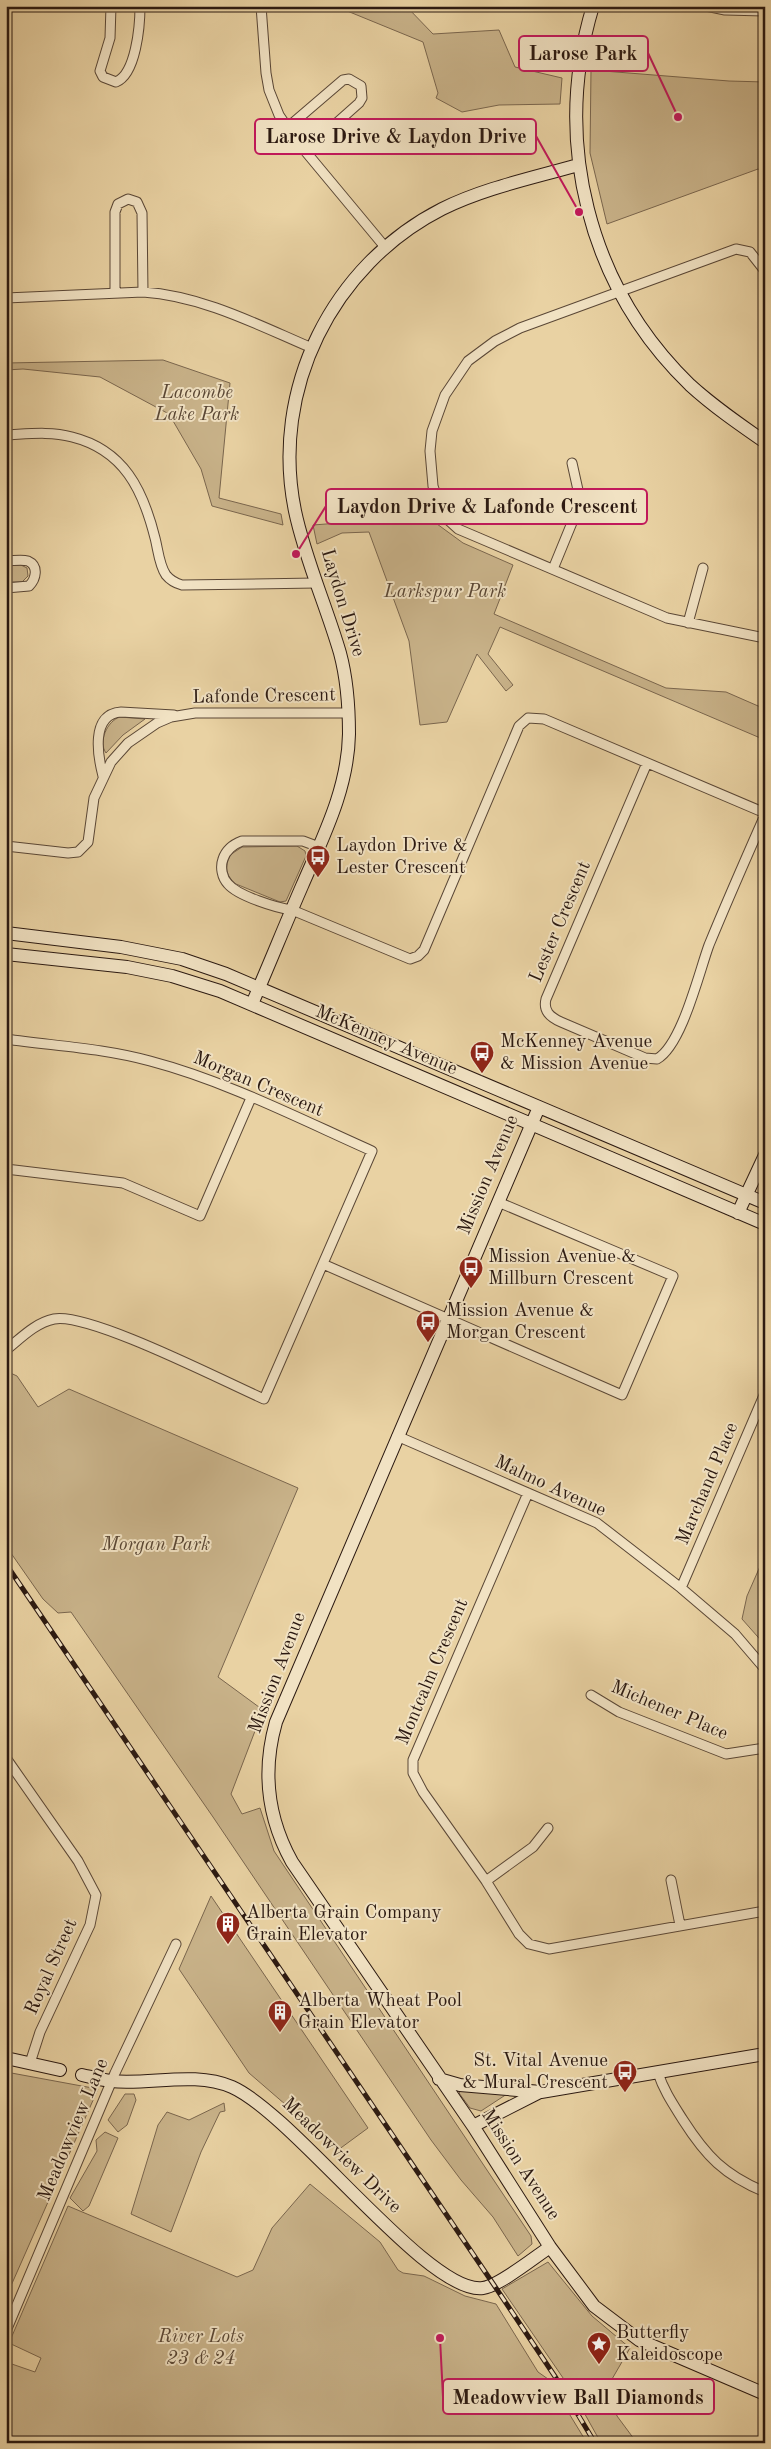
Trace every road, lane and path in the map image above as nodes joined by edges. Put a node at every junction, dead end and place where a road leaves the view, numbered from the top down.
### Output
1 (111, 6) edge
2 (140, 6) edge
3 (261, 6) edge
4 (593, 6) edge
5 (706, 6) edge
6 (738, 8) edge
7 (765, 11) edge
8 (287, 128) junction
9 (305, 151) junction
10 (578, 165) junction
11 (385, 247) junction
12 (765, 271) edge
13 (143, 292) junction
14 (620, 292) junction
15 (115, 293) junction
16 (6, 298) edge
17 (312, 348) junction
18 (6, 434) edge
19 (765, 442) edge
20 (572, 463) dead end
21 (6, 561) edge
22 (703, 568) dead end
23 (553, 569) junction
24 (316, 583) junction
25 (6, 588) edge
26 (688, 623) junction
27 (765, 638) edge
28 (348, 713) junction
29 (180, 715) junction
30 (647, 763) junction
31 (103, 776) junction
32 (765, 814) edge
33 (6, 846) edge
34 (319, 847) junction
35 (292, 910) junction
36 (6, 934) edge
37 (6, 954) edge
38 (260, 987) junction
39 (252, 1004) junction
40 (6, 1039) edge
41 (252, 1098) junction
42 (538, 1107) junction
43 (532, 1124) junction
44 (765, 1155) edge
45 (6, 1169) edge
46 (746, 1196) junction
47 (498, 1202) junction
48 (765, 1203) edge
49 (738, 1213) junction
50 (765, 1224) edge
51 (323, 1264) junction
52 (448, 1317) junction
53 (6, 1350) edge
54 (765, 1394) edge
55 (397, 1436) junction
56 (528, 1493) junction
57 (680, 1588) junction
58 (765, 1669) edge
59 (591, 1695) dead end
60 (765, 1748) edge
61 (6, 1758) edge
62 (548, 1828) dead end
63 (671, 1880) dead end
64 (486, 1881) junction
65 (765, 1911) edge
66 (680, 1925) junction
67 (176, 1944) dead end
68 (765, 2054) edge
69 (6, 2058) edge
70 (30, 2063) junction
71 (60, 2070) dead end
72 (658, 2073) junction
73 (82, 2075) dead end
74 (439, 2079) junction
75 (112, 2081) junction
76 (540, 2092) junction
77 (473, 2126) junction
78 (765, 2192) edge
79 (550, 2247) junction
80 (6, 2332) edge
81 (765, 2394) edge

1 - 2 street
3 - 8 street
4 - 10 street
5 - 6 street
6 - 7 street
8 - 9 street
8 - 9 street
9 - 11 street
10 - 11 street, Laydon Drive
10 - 14 street
11 - 17 street, Laydon Drive
12 - 14 street
13 - 15 street
13 - 15 street
13 - 17 street
14 - 19 street
14 - 23 street
15 - 16 street
17 - 24 street, Laydon Drive
18 - 24 street
20 - 23 street
21 - 25 street
22 - 26 street
23 - 26 street
24 - 28 street, Laydon Drive
26 - 27 street
28 - 29 street, Lafonde Crescent
28 - 34 street, Laydon Drive
29 - 31 street, Lafonde Crescent
29 - 31 street, Lafonde Crescent
30 - 32 street, Lester Crescent
30 - 32 street, Lester Crescent
30 - 35 street, Lester Crescent
31 - 33 street, Lafonde Crescent
34 - 35 street, Laydon Drive
34 - 35 street
35 - 38 street, Laydon Drive
36 - 38 street, McKenney Avenue
37 - 39 street, McKenney Avenue
38 - 39 street, Laydon Drive
38 - 42 street, McKenney Avenue
39 - 43 street, McKenney Avenue
40 - 41 street, Morgan Crescent
41 - 45 street
41 - 51 street, Morgan Crescent
42 - 43 street, Mission Avenue
42 - 46 street, McKenney Avenue
43 - 47 street, Mission Avenue
43 - 49 street, McKenney Avenue
44 - 46 street
46 - 48 street, McKenney Avenue
46 - 49 street
47 - 52 street, Mission Avenue
47 - 52 street
49 - 50 street, McKenney Avenue
51 - 52 street
51 - 53 street, Morgan Crescent
52 - 55 street, Mission Avenue
54 - 57 street, Marchand Place
55 - 56 street, Malmo Avenue
55 - 74 street, Mission Avenue
56 - 57 street, Malmo Avenue
56 - 64 street, Montcalm Crescent
57 - 58 street, Malmo Avenue
59 - 60 street, Michener Place
61 - 70 street, Royal Street
62 - 64 street
63 - 66 street
64 - 66 street, Montcalm Crescent
65 - 66 street, Montcalm Crescent
67 - 75 street, Meadowview Lane
68 - 72 street
69 - 70 street
70 - 71 street
72 - 76 street
72 - 78 street
73 - 75 street, Meadowview Drive
74 - 76 street
74 - 77 street, Mission Avenue
75 - 79 street, Meadowview Drive
75 - 80 street, Meadowview Lane
76 - 77 street
77 - 79 street, Mission Avenue
79 - 81 street, Mission Avenue

